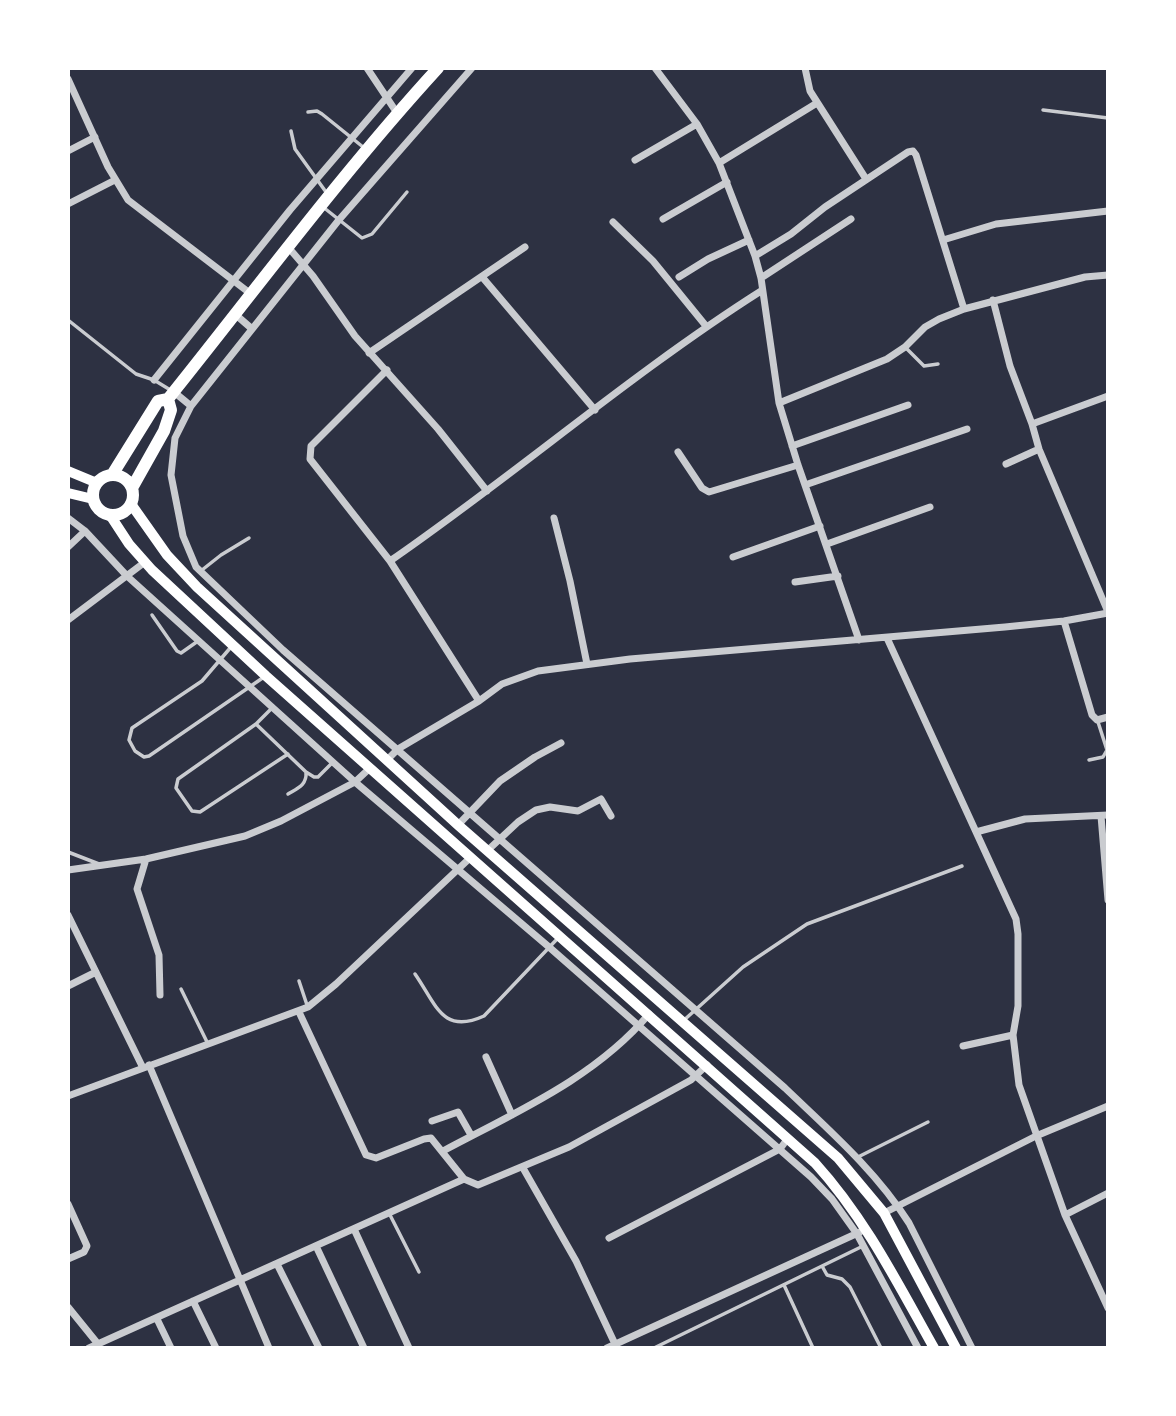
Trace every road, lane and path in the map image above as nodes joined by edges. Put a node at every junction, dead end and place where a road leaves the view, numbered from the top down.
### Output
1 (366, 68) edge
2 (412, 68) edge
3 (438, 68) edge
4 (472, 68) edge
5 (655, 68) edge
6 (805, 68) edge
7 (68, 79) edge
8 (386, 97) junction
9 (817, 103) junction
10 (1043, 110) dead end
11 (308, 112) dead end
12 (397, 113) junction
13 (1108, 118) edge
14 (697, 124) junction
15 (291, 131) dead end
16 (95, 137) junction
17 (351, 137) junction
18 (68, 151) edge
19 (368, 151) junction
20 (635, 160) dead end
21 (719, 163) junction
22 (866, 179) junction
23 (115, 180) junction
24 (317, 180) junction
25 (727, 182) junction
26 (407, 192) dead end
27 (325, 201) junction
28 (68, 204) edge
29 (1108, 211) edge
30 (663, 219) dead end
31 (851, 219) dead end
32 (338, 221) junction
33 (613, 222) dead end
34 (749, 240) junction
35 (943, 240) junction
36 (288, 247) junction
37 (525, 247) dead end
38 (755, 256) junction
39 (303, 265) junction
40 (1108, 275) edge
41 (680, 277) dead end
42 (482, 278) junction
43 (761, 278) junction
44 (233, 280) junction
45 (761, 290) junction
46 (252, 295) junction
47 (993, 300) junction
48 (964, 309) junction
49 (236, 315) junction
50 (68, 320) edge
51 (705, 326) junction
52 (251, 328) junction
53 (905, 347) junction
54 (369, 353) junction
55 (938, 364) dead end
56 (387, 370) junction
57 (154, 380) junction
58 (171, 396) junction
59 (1108, 396) edge
60 (779, 403) junction
61 (908, 405) dead end
62 (191, 406) junction
63 (595, 410) junction
64 (1032, 424) junction
65 (967, 429) dead end
66 (792, 446) junction
67 (1039, 449) junction
68 (678, 452) dead end
69 (1006, 464) dead end
70 (798, 465) junction
71 (68, 471) edge
72 (112, 475) junction
73 (97, 482) junction
74 (135, 483) junction
75 (804, 485) junction
76 (487, 491) junction
77 (68, 493) edge
78 (93, 499) junction
79 (131, 505) junction
80 (930, 507) dead end
81 (110, 515) junction
82 (68, 517) edge
83 (554, 518) dead end
84 (820, 526) junction
85 (85, 531) junction
86 (249, 538) dead end
87 (827, 544) junction
88 (68, 547) edge
89 (733, 557) dead end
90 (390, 561) junction
91 (145, 562) junction
92 (200, 571) junction
93 (127, 576) junction
94 (838, 576) junction
95 (795, 582) dead end
96 (244, 612) junction
97 (1108, 612) edge
98 (152, 615) dead end
99 (68, 620) edge
100 (1064, 621) junction
101 (236, 623) junction
102 (887, 638) junction
103 (200, 640) junction
104 (859, 640) junction
105 (233, 645) junction
106 (279, 654) junction
107 (221, 659) junction
108 (587, 664) junction
109 (266, 676) junction
110 (251, 686) junction
111 (479, 701) junction
112 (274, 707) junction
113 (1108, 717) edge
114 (1097, 720) junction
115 (256, 724) junction
116 (561, 743) dead end
117 (398, 749) junction
118 (288, 754) junction
119 (387, 760) junction
120 (1089, 760) dead end
121 (333, 762) junction
122 (370, 768) junction
123 (306, 772) junction
124 (355, 782) junction
125 (288, 794) dead end
126 (469, 813) junction
127 (611, 816) dead end
128 (1104, 816) edge
129 (458, 825) junction
130 (976, 832) junction
131 (499, 839) junction
132 (487, 851) junction
133 (68, 852) edge
134 (471, 857) junction
135 (146, 859) junction
136 (101, 864) junction
137 (962, 866) dead end
138 (458, 869) junction
139 (68, 870) edge
140 (1108, 900) edge
141 (68, 915) edge
142 (560, 937) junction
143 (549, 947) junction
144 (96, 972) junction
145 (415, 974) dead end
146 (299, 981) dead end
147 (68, 986) edge
148 (181, 989) dead end
149 (160, 995) dead end
150 (308, 1007) junction
151 (695, 1010) junction
152 (299, 1012) junction
153 (649, 1014) junction
154 (681, 1022) junction
155 (639, 1026) junction
156 (1013, 1035) junction
157 (208, 1044) junction
158 (963, 1046) dead end
159 (486, 1057) dead end
160 (707, 1065) junction
161 (146, 1066) junction
162 (697, 1076) junction
163 (68, 1097) edge
164 (1108, 1106) edge
165 (512, 1115) junction
166 (432, 1121) dead end
167 (928, 1122) dead end
168 (471, 1135) junction
169 (1036, 1136) junction
170 (788, 1138) junction
171 (780, 1149) junction
172 (443, 1151) junction
173 (858, 1157) junction
174 (523, 1168) junction
175 (464, 1179) junction
176 (1108, 1193) edge
177 (68, 1205) edge
178 (898, 1206) junction
179 (388, 1211) junction
180 (884, 1213) junction
181 (1065, 1216) junction
182 (354, 1229) junction
183 (862, 1231) junction
184 (609, 1238) dead end
185 (316, 1246) junction
186 (863, 1246) junction
187 (68, 1259) edge
188 (277, 1264) junction
189 (822, 1266) junction
190 (419, 1272) dead end
191 (239, 1281) junction
192 (1108, 1284) edge
193 (784, 1285) junction
194 (1099, 1288) junction
195 (193, 1301) junction
196 (68, 1307) edge
197 (1108, 1308) edge
198 (157, 1319) junction
199 (98, 1344) junction
200 (611, 1346) edge
201 (89, 1348) edge
202 (171, 1348) edge
203 (216, 1348) edge
204 (269, 1348) edge
205 (319, 1348) edge
206 (365, 1348) edge
207 (409, 1348) edge
208 (654, 1348) edge
209 (813, 1348) edge
210 (881, 1348) edge
211 (918, 1348) edge
212 (934, 1348) edge
213 (956, 1348) edge
214 (972, 1348) edge

1 - 8 street
2 - 8 street
3 - 12 highway
4 - 32 street
5 - 14 street
6 - 9 street
7 - 16 street
8 - 12 street
8 - 17 street
9 - 21 street
9 - 22 street
10 - 13 lane
11 - 17 lane
12 - 19 highway
14 - 20 street
14 - 21 street
15 - 24 lane
16 - 18 street
16 - 23 street
17 - 19 lane
17 - 24 street
19 - 27 highway
21 - 25 street
22 - 35 street
22 - 38 street
23 - 28 street
23 - 44 street
24 - 27 lane
24 - 44 street
25 - 30 street
25 - 34 street
26 - 32 lane
27 - 32 lane
27 - 36 highway
29 - 35 street
31 - 43 street
32 - 39 street
33 - 51 street
34 - 38 street
34 - 41 street
35 - 48 street
36 - 39 street
36 - 46 highway
37 - 42 street
38 - 43 street
39 - 52 street
39 - 54 street
40 - 47 street
42 - 54 street
42 - 63 street
43 - 45 street
44 - 46 street
44 - 57 street
45 - 51 street
45 - 60 street
46 - 49 highway
47 - 48 street
47 - 64 street
48 - 53 street
49 - 52 street
49 - 58 highway
50 - 57 lane
51 - 63 street
52 - 62 street
53 - 55 lane
53 - 60 street
54 - 56 street
56 - 76 street
56 - 90 street
57 - 58 lane
58 - 62 street
58 - 72 highway
58 - 74 highway
59 - 64 street
60 - 66 street
61 - 66 street
62 - 92 street
63 - 76 street
64 - 67 street
65 - 75 street
66 - 70 street
67 - 69 street
67 - 97 street
68 - 70 street
70 - 75 street
71 - 73 main road
72 - 73 highway
72 - 74 highway
73 - 78 highway
74 - 79 highway
75 - 84 street
76 - 90 street
77 - 78 main road
78 - 81 highway
79 - 81 highway
79 - 101 main road
80 - 87 street
81 - 91 main road
82 - 85 street
83 - 108 street
84 - 87 street
84 - 89 street
85 - 88 street
85 - 93 street
86 - 92 lane
87 - 94 street
90 - 111 street
91 - 93 street
91 - 105 main road
92 - 96 street
93 - 99 street
93 - 103 street
94 - 95 street
94 - 104 street
96 - 101 street
96 - 106 street
97 - 100 street
98 - 103 lane
100 - 102 street
100 - 114 street
101 - 106 main road
102 - 104 street
102 - 130 street
103 - 107 street
104 - 108 street
105 - 107 lane
105 - 109 main road
106 - 117 street
106 - 119 main road
107 - 110 street
107 - 110 lane
108 - 111 street
109 - 110 lane
109 - 122 main road
110 - 112 street
111 - 117 street
112 - 115 lane
112 - 121 street
113 - 114 street
114 - 120 lane
115 - 118 lane
115 - 118 lane
116 - 126 street
117 - 119 street
117 - 126 street
118 - 123 lane
119 - 129 main road
121 - 123 lane
121 - 124 street
122 - 124 street
122 - 134 main road
123 - 125 lane
124 - 135 street
124 - 138 street
126 - 129 street
126 - 131 street
127 - 131 street
128 - 130 street
128 - 140 street
129 - 132 main road
130 - 156 street
131 - 132 street
131 - 151 street
132 - 154 main road
133 - 136 lane
134 - 138 street
134 - 142 main road
135 - 136 street
135 - 149 street
136 - 139 street
137 - 151 lane
138 - 143 street
138 - 150 street
141 - 144 street
142 - 143 lane
142 - 153 main road
143 - 145 lane
143 - 155 street
144 - 147 street
144 - 161 street
146 - 150 lane
148 - 157 lane
150 - 152 street
151 - 154 lane
151 - 173 street
152 - 157 street
152 - 172 street
153 - 155 street
153 - 160 main road
154 - 180 main road
155 - 162 street
155 - 165 street
156 - 158 street
156 - 169 street
157 - 161 street
159 - 165 street
160 - 162 street
160 - 170 main road
161 - 163 street
161 - 191 street
162 - 171 street
162 - 174 street
164 - 169 street
165 - 168 street
166 - 168 street
167 - 173 lane
168 - 172 street
169 - 178 street
169 - 181 street
170 - 171 street
170 - 183 main road
171 - 183 street
171 - 184 street
172 - 175 street
173 - 178 street
174 - 175 street
174 - 200 street
175 - 179 street
176 - 181 street
177 - 187 street
178 - 180 street
178 - 214 street
179 - 182 street
179 - 190 lane
180 - 213 main road
181 - 194 street
182 - 185 street
182 - 207 street
183 - 186 street
183 - 200 street
183 - 212 main road
185 - 188 street
185 - 206 street
186 - 189 lane
186 - 211 street
188 - 191 street
188 - 205 street
189 - 193 lane
189 - 210 lane
191 - 195 street
191 - 204 street
192 - 194 street
193 - 208 lane
193 - 209 lane
194 - 197 street
195 - 198 street
195 - 203 street
196 - 199 street
198 - 199 street
198 - 202 street
199 - 201 street

